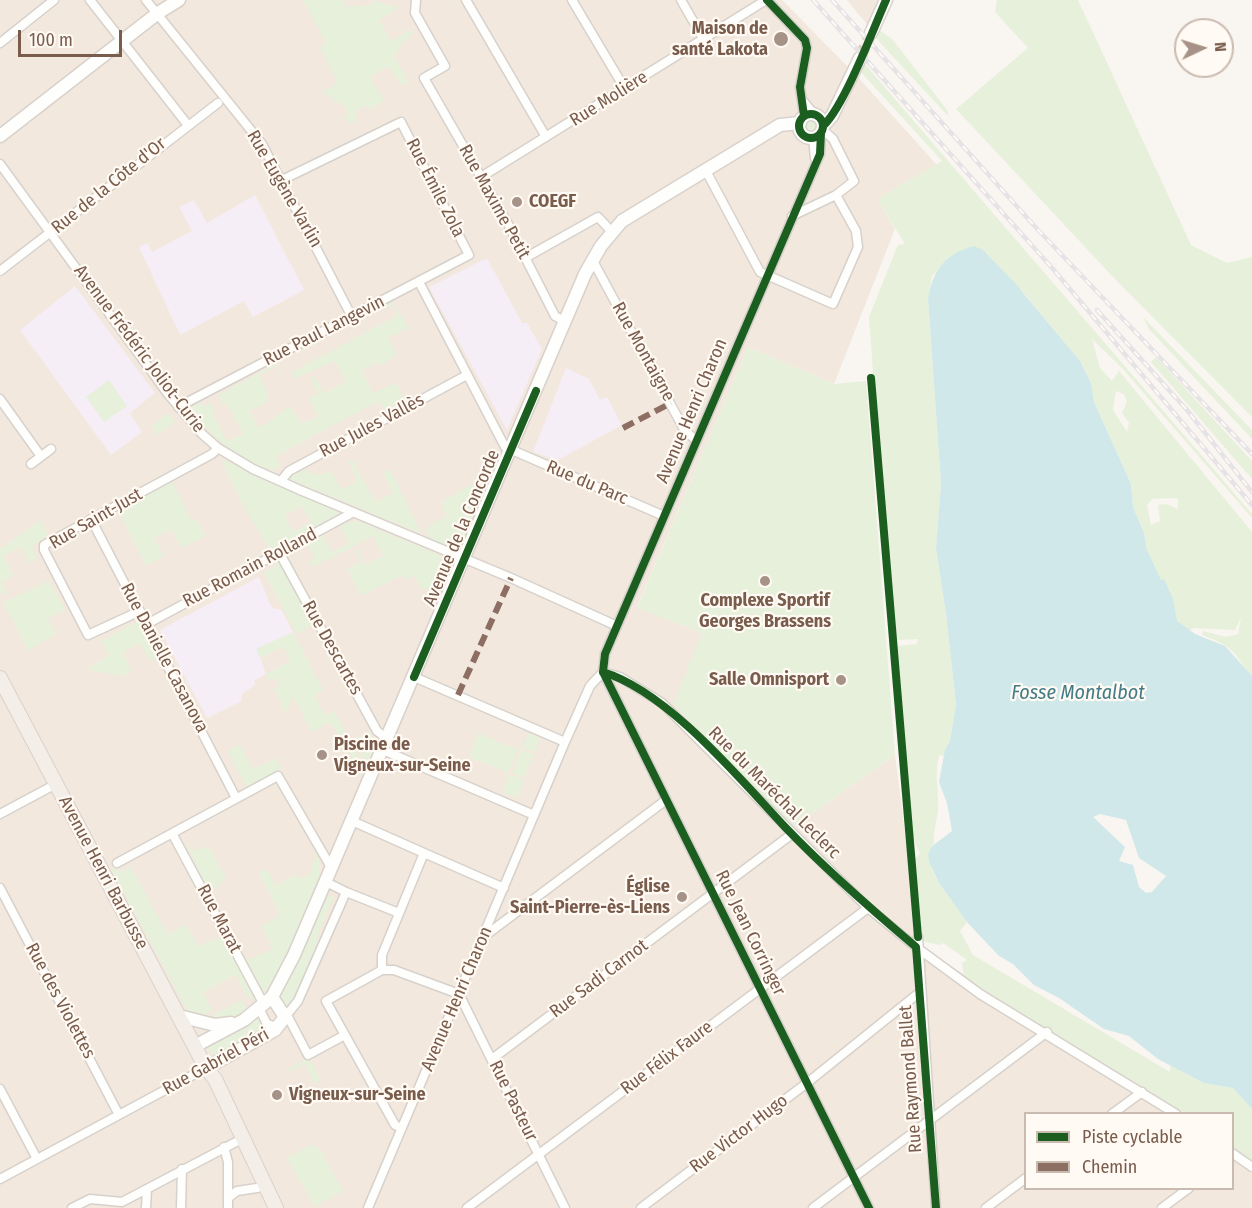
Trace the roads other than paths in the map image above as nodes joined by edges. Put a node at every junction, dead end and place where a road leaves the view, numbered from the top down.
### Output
1 (54, 0) edge
2 (90, 0) edge
3 (146, 0) edge
4 (179, 0) edge
5 (416, 0) edge
6 (466, 0) edge
7 (572, 0) edge
8 (681, 0) edge
9 (767, 0) edge
10 (886, 0) edge
11 (158, 14) junction
12 (871, 33) tunnel mouth
13 (704, 40) junction
14 (121, 41) junction
15 (0, 43) edge
16 (860, 58) tunnel mouth
17 (625, 89) junction
18 (218, 103) dead end
19 (806, 118) junction
20 (187, 124) junction
21 (820, 132) junction
22 (0, 136) edge
23 (546, 137) junction
24 (0, 164) edge
25 (705, 169) junction
26 (481, 177) junction
27 (282, 180) junction
28 (836, 195) junction
29 (792, 216) junction
30 (51, 232) junction
31 (612, 232) junction
32 (469, 255) joint
33 (525, 258) junction
34 (592, 261) junction
35 (0, 271) edge
36 (767, 275) junction
37 (419, 282) junction
38 (352, 317) junction
39 (566, 322) junction
40 (467, 375) junction
41 (0, 399) edge
42 (178, 407) junction
43 (696, 440) junction
44 (218, 448) junction
45 (51, 449) dead end
46 (511, 450) junction
47 (40, 455) junction
48 (31, 464) dead end
49 (281, 481) junction
50 (352, 513) junction
51 (664, 516) junction
52 (91, 519) junction
53 (279, 552) junction
54 (464, 558) junction
55 (140, 611) junction
56 (147, 624) junction
57 (617, 626) junction
58 (603, 672) junction
59 (414, 677) junction
60 (0, 678) edge
61 (565, 742) junction
62 (385, 745) junction
63 (56, 784) junction
64 (236, 798) junction
65 (666, 800) junction
66 (0, 814) edge
67 (534, 815) junction
68 (352, 821) junction
69 (792, 834) junction
70 (173, 835) junction
71 (424, 853) junction
72 (117, 863) dead end
73 (332, 869) junction
74 (326, 882) junction
75 (0, 888) edge
76 (504, 888) junction
77 (346, 891) junction
78 (714, 892) junction
79 (868, 908) junction
80 (399, 913) junction
81 (918, 937) dead end
82 (483, 938) junction
83 (916, 947) junction
84 (382, 970) junction
85 (760, 987) junction
86 (920, 992) junction
87 (459, 994) junction
88 (266, 1003) junction
89 (179, 1016) junction
90 (284, 1019) junction
91 (244, 1020) junction
92 (1047, 1032) junction
93 (345, 1035) junction
94 (195, 1046) junction
95 (492, 1059) junction
96 (207, 1068) junction
97 (807, 1083) junction
98 (0, 1089) edge
99 (1142, 1092) junction
100 (1113, 1112) edge
101 (1174, 1112) edge
102 (119, 1114) junction
103 (930, 1121) junction
104 (401, 1128) junction
105 (230, 1145) junction
106 (539, 1155) junction
107 (1234, 1155) edge
108 (37, 1159) junction
109 (1252, 1167) edge
110 (182, 1168) junction
111 (854, 1177) junction
112 (0, 1179) edge
113 (1024, 1180) edge
114 (257, 1188) junction
115 (147, 1189) junction
116 (1186, 1190) edge
117 (228, 1198) junction
118 (72, 1208) edge
119 (146, 1208) edge
120 (181, 1208) edge
121 (228, 1208) edge
122 (267, 1208) edge
123 (276, 1208) edge
124 (368, 1208) edge
125 (467, 1208) edge
126 (566, 1208) edge
127 (641, 1208) edge
128 (813, 1208) edge
129 (869, 1208) edge
130 (936, 1208) edge
131 (986, 1208) edge
132 (1162, 1208) edge

1 - 15 street
2 - 14 street
3 - 11 street, Rue Eugène Varlin
4 - 11 street
5 - 26 street, Rue Maxime Petit
6 - 23 street
7 - 17 street
8 - 13 street
9 - 13 street, Rue Molière
9 - 19 street
10 - 12 street
11 - 14 street
11 - 27 street, Rue Eugène Varlin
13 - 17 street, Rue Molière
14 - 20 street
14 - 22 street
16 - 21 street
17 - 23 street, Rue Molière
18 - 20 street, Rue de la Côte d'Or
19 - 21 street
19 - 21 street
19 - 25 street, Avenue de la Concorde
20 - 30 street, Rue de la Côte d'Or
21 - 28 street
21 - 29 street, Avenue Henri Charon
23 - 26 street, Rue Molière
24 - 30 street, Avenue Frédéric Joliot-Curie
25 - 31 street, Avenue de la Concorde
25 - 36 street
26 - 33 street, Rue Maxime Petit
27 - 32 street, Rue Émile Zola
27 - 38 street, Rue Eugène Varlin
28 - 29 street
28 - 36 street
29 - 36 street, Avenue Henri Charon
30 - 35 street, Rue de la Côte d'Or
30 - 42 street, Avenue Frédéric Joliot-Curie
31 - 33 street
31 - 34 street, Avenue de la Concorde
32 - 37 street, Rue Paul Langevin
33 - 39 street, Rue Maxime Petit
34 - 39 street, Avenue de la Concorde
34 - 43 street, Rue Montaigne
36 - 43 street, Avenue Henri Charon
37 - 38 street, Rue Paul Langevin
37 - 40 street
38 - 42 street, Rue Paul Langevin
39 - 46 street, Avenue de la Concorde
40 - 46 street
40 - 49 street, Rue Jules Vallès
41 - 47 street
42 - 44 street, Avenue Frédéric Joliot-Curie
43 - 51 street, Avenue Henri Charon
44 - 49 street, Avenue Frédéric Joliot-Curie
44 - 52 street, Rue Saint-Just
45 - 47 street
46 - 51 street, Rue du Parc
46 - 54 street, Avenue de la Concorde
47 - 48 street
49 - 50 street, Avenue Frédéric Joliot-Curie
50 - 53 street, Rue Romain Rolland
50 - 54 street, Avenue Frédéric Joliot-Curie
51 - 57 street, Avenue Henri Charon
52 - 55 street, Rue Danielle Casanova
52 - 55 street, Rue Saint-Just
53 - 56 street, Rue Romain Rolland
53 - 62 street, Rue Descartes
54 - 57 street, Avenue Frédéric Joliot-Curie
54 - 59 street, Avenue de la Concorde
55 - 56 street, Rue Danielle Casanova
56 - 64 street, Rue Danielle Casanova
57 - 58 street, Avenue Henri Charon
58 - 61 street, Avenue Henri Charon
58 - 65 street, Rue Jean Corringer
58 - 69 street, Rue du Maréchal Leclerc
59 - 61 street
59 - 62 street, Avenue de la Concorde
60 - 63 main road, Avenue Henri Barbusse
61 - 67 street, Avenue Henri Charon
62 - 67 street
62 - 68 street, Avenue de la Concorde
63 - 66 street
63 - 89 main road, Avenue Henri Barbusse
64 - 70 street
64 - 73 street
65 - 78 street, Rue Jean Corringer
65 - 82 street
67 - 76 street, Avenue Henri Charon
68 - 71 street
68 - 73 street, Avenue de la Concorde
69 - 78 street, Rue Sadi Carnot
69 - 79 street, Rue du Maréchal Leclerc
70 - 72 street
70 - 88 street, Rue Marat
71 - 76 street
71 - 80 street
73 - 74 street, Avenue de la Concorde
74 - 77 street
74 - 88 street, Avenue de la Concorde
75 - 102 street, Rue des Violettes
76 - 82 street, Avenue Henri Charon
77 - 80 street
77 - 90 street, Rue Gabriel Péri
78 - 85 street, Rue Jean Corringer
78 - 95 street, Rue Sadi Carnot
79 - 83 street, Rue du Maréchal Leclerc
79 - 85 street, Rue Félix Faure
80 - 84 street
81 - 83 street, Rue Raymond Ballet
82 - 87 street, Avenue Henri Charon
83 - 86 street, Rue Raymond Ballet
83 - 92 street, Rue du Maréchal Leclerc
84 - 87 street
84 - 93 street
85 - 97 street, Rue Jean Corringer
85 - 106 street, Rue Félix Faure
86 - 97 street, Rue Victor Hugo
86 - 103 street, Rue Raymond Ballet
87 - 95 street, Rue Pasteur
87 - 104 street, Avenue Henri Charon
88 - 90 street
88 - 90 street, Rue Marat
88 - 91 street, Avenue de la Concorde
89 - 91 street, Avenue de la Concorde
89 - 94 main road, Avenue Henri Barbusse
90 - 93 street, Rue Marat
90 - 96 street, Rue Gabriel Péri
91 - 94 street, Avenue de la Concorde
92 - 99 street, Rue du Maréchal Leclerc
92 - 103 street
93 - 104 street
94 - 96 main road, Avenue Henri Barbusse
95 - 106 street, Rue Pasteur
96 - 102 street, Rue Gabriel Péri
96 - 105 main road, Avenue Henri Barbusse
96 - 123 main road, Avenue Henri Barbusse
97 - 111 street, Rue Jean Corringer
97 - 127 street, Rue Victor Hugo
98 - 108 street
99 - 100 street
99 - 101 street, Rue du Maréchal Leclerc
102 - 108 street, Rue Gabriel Péri
103 - 111 street
103 - 130 street, Rue Raymond Ballet
104 - 124 street, Avenue Henri Charon
105 - 110 street
105 - 114 main road, Avenue Henri Barbusse
105 - 117 street
106 - 125 street, Rue Félix Faure
106 - 126 street, Rue Pasteur
107 - 109 street
108 - 112 street, Rue Gabriel Péri
110 - 115 street
110 - 120 street
111 - 128 street
111 - 129 street, Rue Jean Corringer
113 - 131 street
114 - 117 street
114 - 122 main road, Avenue Henri Barbusse
115 - 118 street
115 - 119 street
116 - 132 street
117 - 121 street

